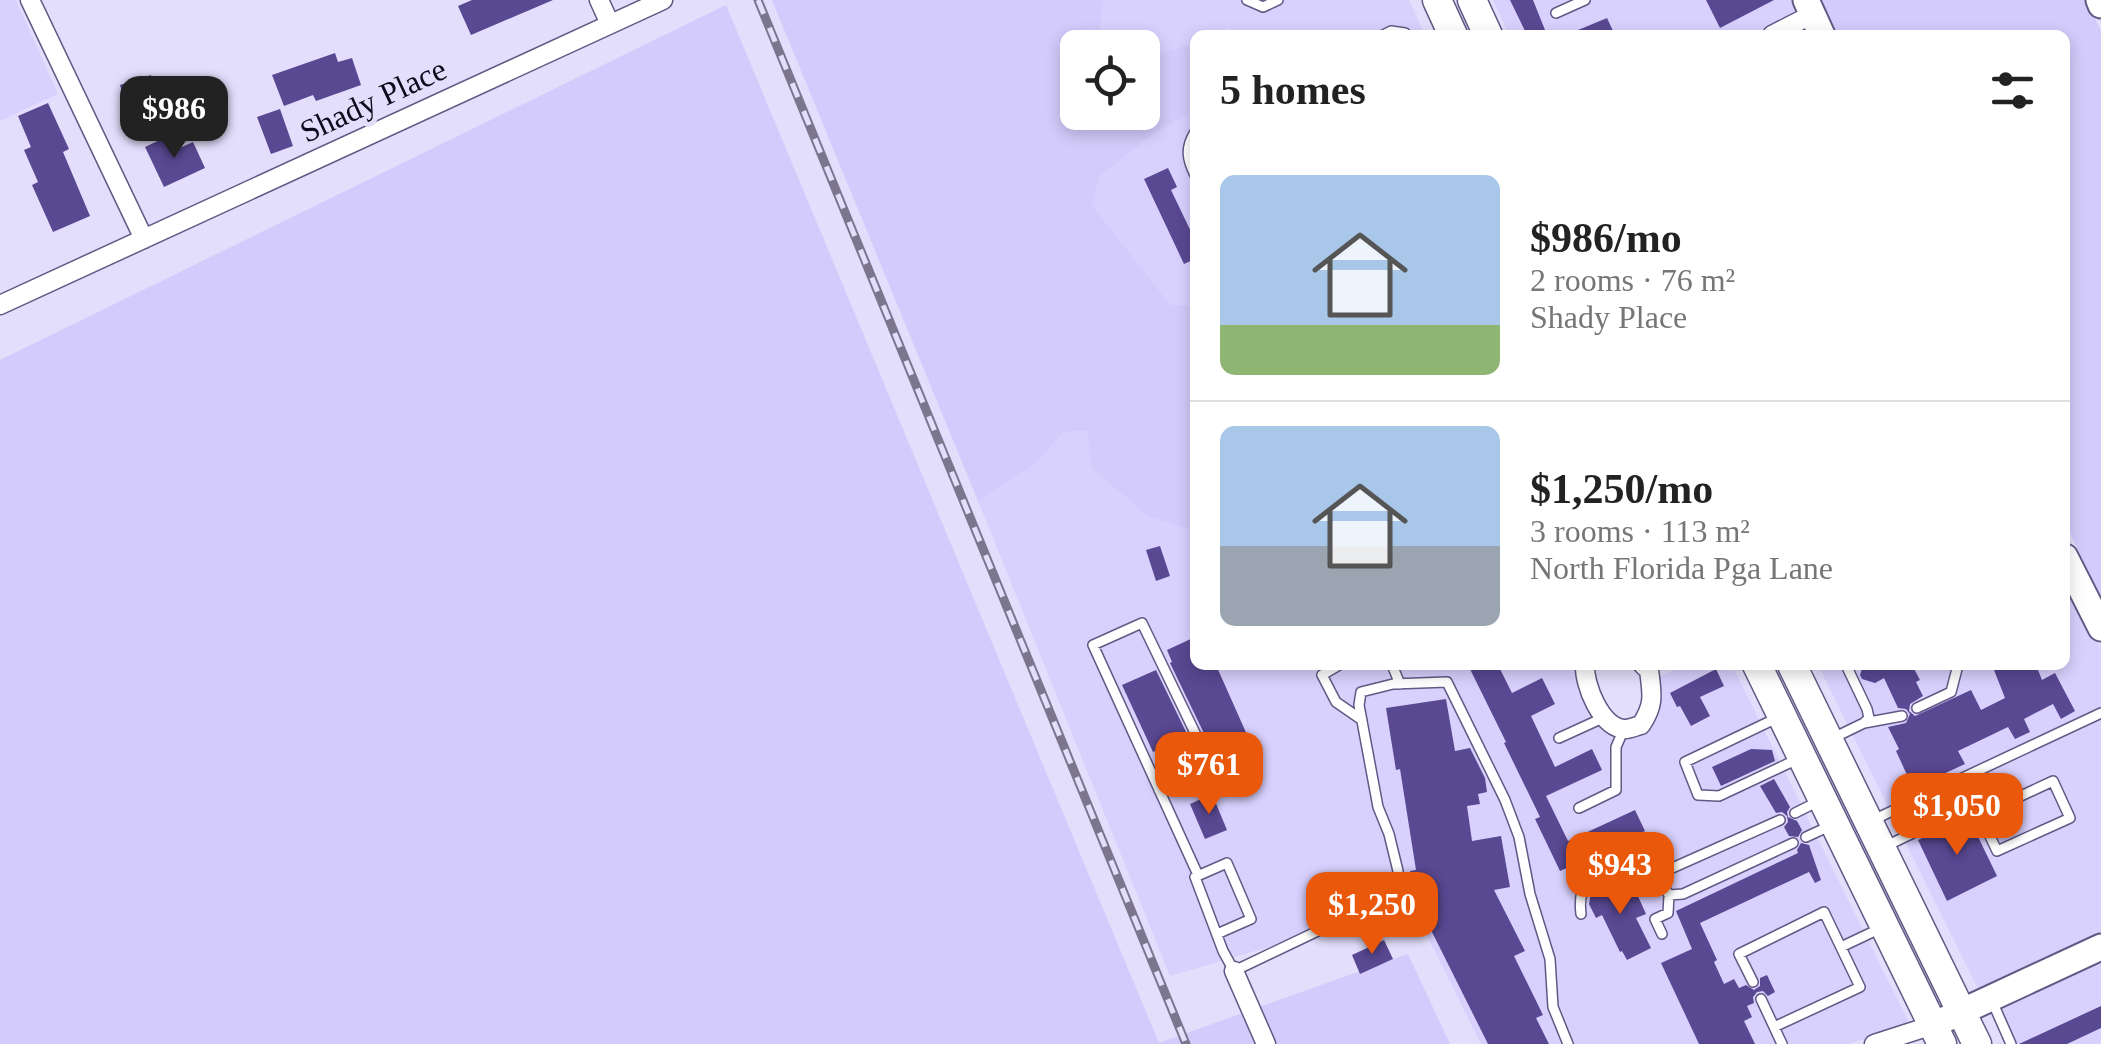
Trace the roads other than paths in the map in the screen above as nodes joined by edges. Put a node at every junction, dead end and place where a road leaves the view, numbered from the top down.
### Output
1 (30, 0) edge
2 (598, 0) edge
3 (663, 0) edge
4 (1248, 0) edge
5 (1278, 0) edge
6 (1437, 0) edge
7 (1472, 0) edge
8 (1585, 0) edge
9 (1556, 13) dead end
10 (1814, 16) edge
11 (610, 24) junction
12 (1451, 30) edge
13 (1486, 30) edge
14 (1783, 30) edge
15 (144, 239) junction
16 (0, 306) edge
17 (2070, 567) edge
18 (2101, 628) edge
19 (1330, 670) edge
20 (1394, 670) edge
21 (1584, 670) edge
22 (1651, 670) edge
23 (1759, 670) edge
24 (1794, 670) edge
25 (1849, 670) edge
26 (1957, 670) edge
27 (1400, 684) junction
28 (1916, 708) dead end
29 (2101, 713) edge
30 (1782, 716) junction
31 (1902, 716) dead end
32 (1605, 718) junction
33 (1362, 720) junction
34 (1864, 723) junction
35 (1624, 730) junction
36 (1559, 738) dead end
37 (1828, 740) junction
38 (1802, 757) junction
39 (1159, 790) junction
40 (1579, 808) dead end
41 (1829, 812) junction
42 (1795, 813) dead end
43 (1980, 815) junction
44 (1780, 820) dead end
45 (1875, 835) junction
46 (1806, 837) dead end
47 (1794, 843) dead end
48 (1198, 875) junction
49 (1663, 875) junction
50 (1669, 896) junction
51 (1581, 914) dead end
52 (1885, 926) junction
53 (1218, 934) junction
54 (1662, 934) dead end
55 (1841, 947) junction
56 (2101, 947) edge
57 (1234, 971) junction
58 (1753, 982) dead end
59 (1991, 998) junction
60 (1761, 1000) dead end
61 (1962, 1012) junction
62 (1774, 1027) junction
63 (1938, 1034) edge
64 (1883, 1043) edge
65 (1266, 1044) edge
66 (1568, 1044) edge
67 (1782, 1044) edge
68 (1977, 1044) edge
69 (2012, 1044) edge

1 - 15 street
2 - 11 street
3 - 11 street, Shady Place
4 - 5 lane
6 - 12 main road
7 - 13 main road
8 - 9 lane
10 - 14 street
11 - 15 street, Shady Place
15 - 16 street, Shady Place
17 - 18 street
19 - 33 lane
20 - 27 lane
21 - 32 street
22 - 35 street
23 - 30 main road
24 - 37 main road
25 - 34 lane
26 - 28 lane
27 - 33 lane
27 - 66 lane
29 - 45 lane
30 - 38 main road
30 - 38 lane
31 - 34 lane
32 - 35 street
32 - 36 lane
33 - 57 lane
34 - 37 lane
35 - 40 lane
37 - 45 main road
38 - 41 main road
39 - 39 lane
39 - 48 lane
41 - 42 lane
41 - 46 lane
41 - 52 main road
43 - 43 lane
43 - 45 lane
44 - 49 lane
45 - 61 main road
47 - 50 lane
48 - 53 lane
48 - 53 lane
49 - 50 lane
49 - 51 lane
50 - 54 lane
52 - 55 lane
52 - 63 main road
53 - 57 lane
55 - 58 lane
55 - 62 lane
56 - 59 street
57 - 65 street
59 - 61 street
59 - 69 lane
60 - 62 lane
61 - 63 street
61 - 68 main road
62 - 67 lane
63 - 64 street

